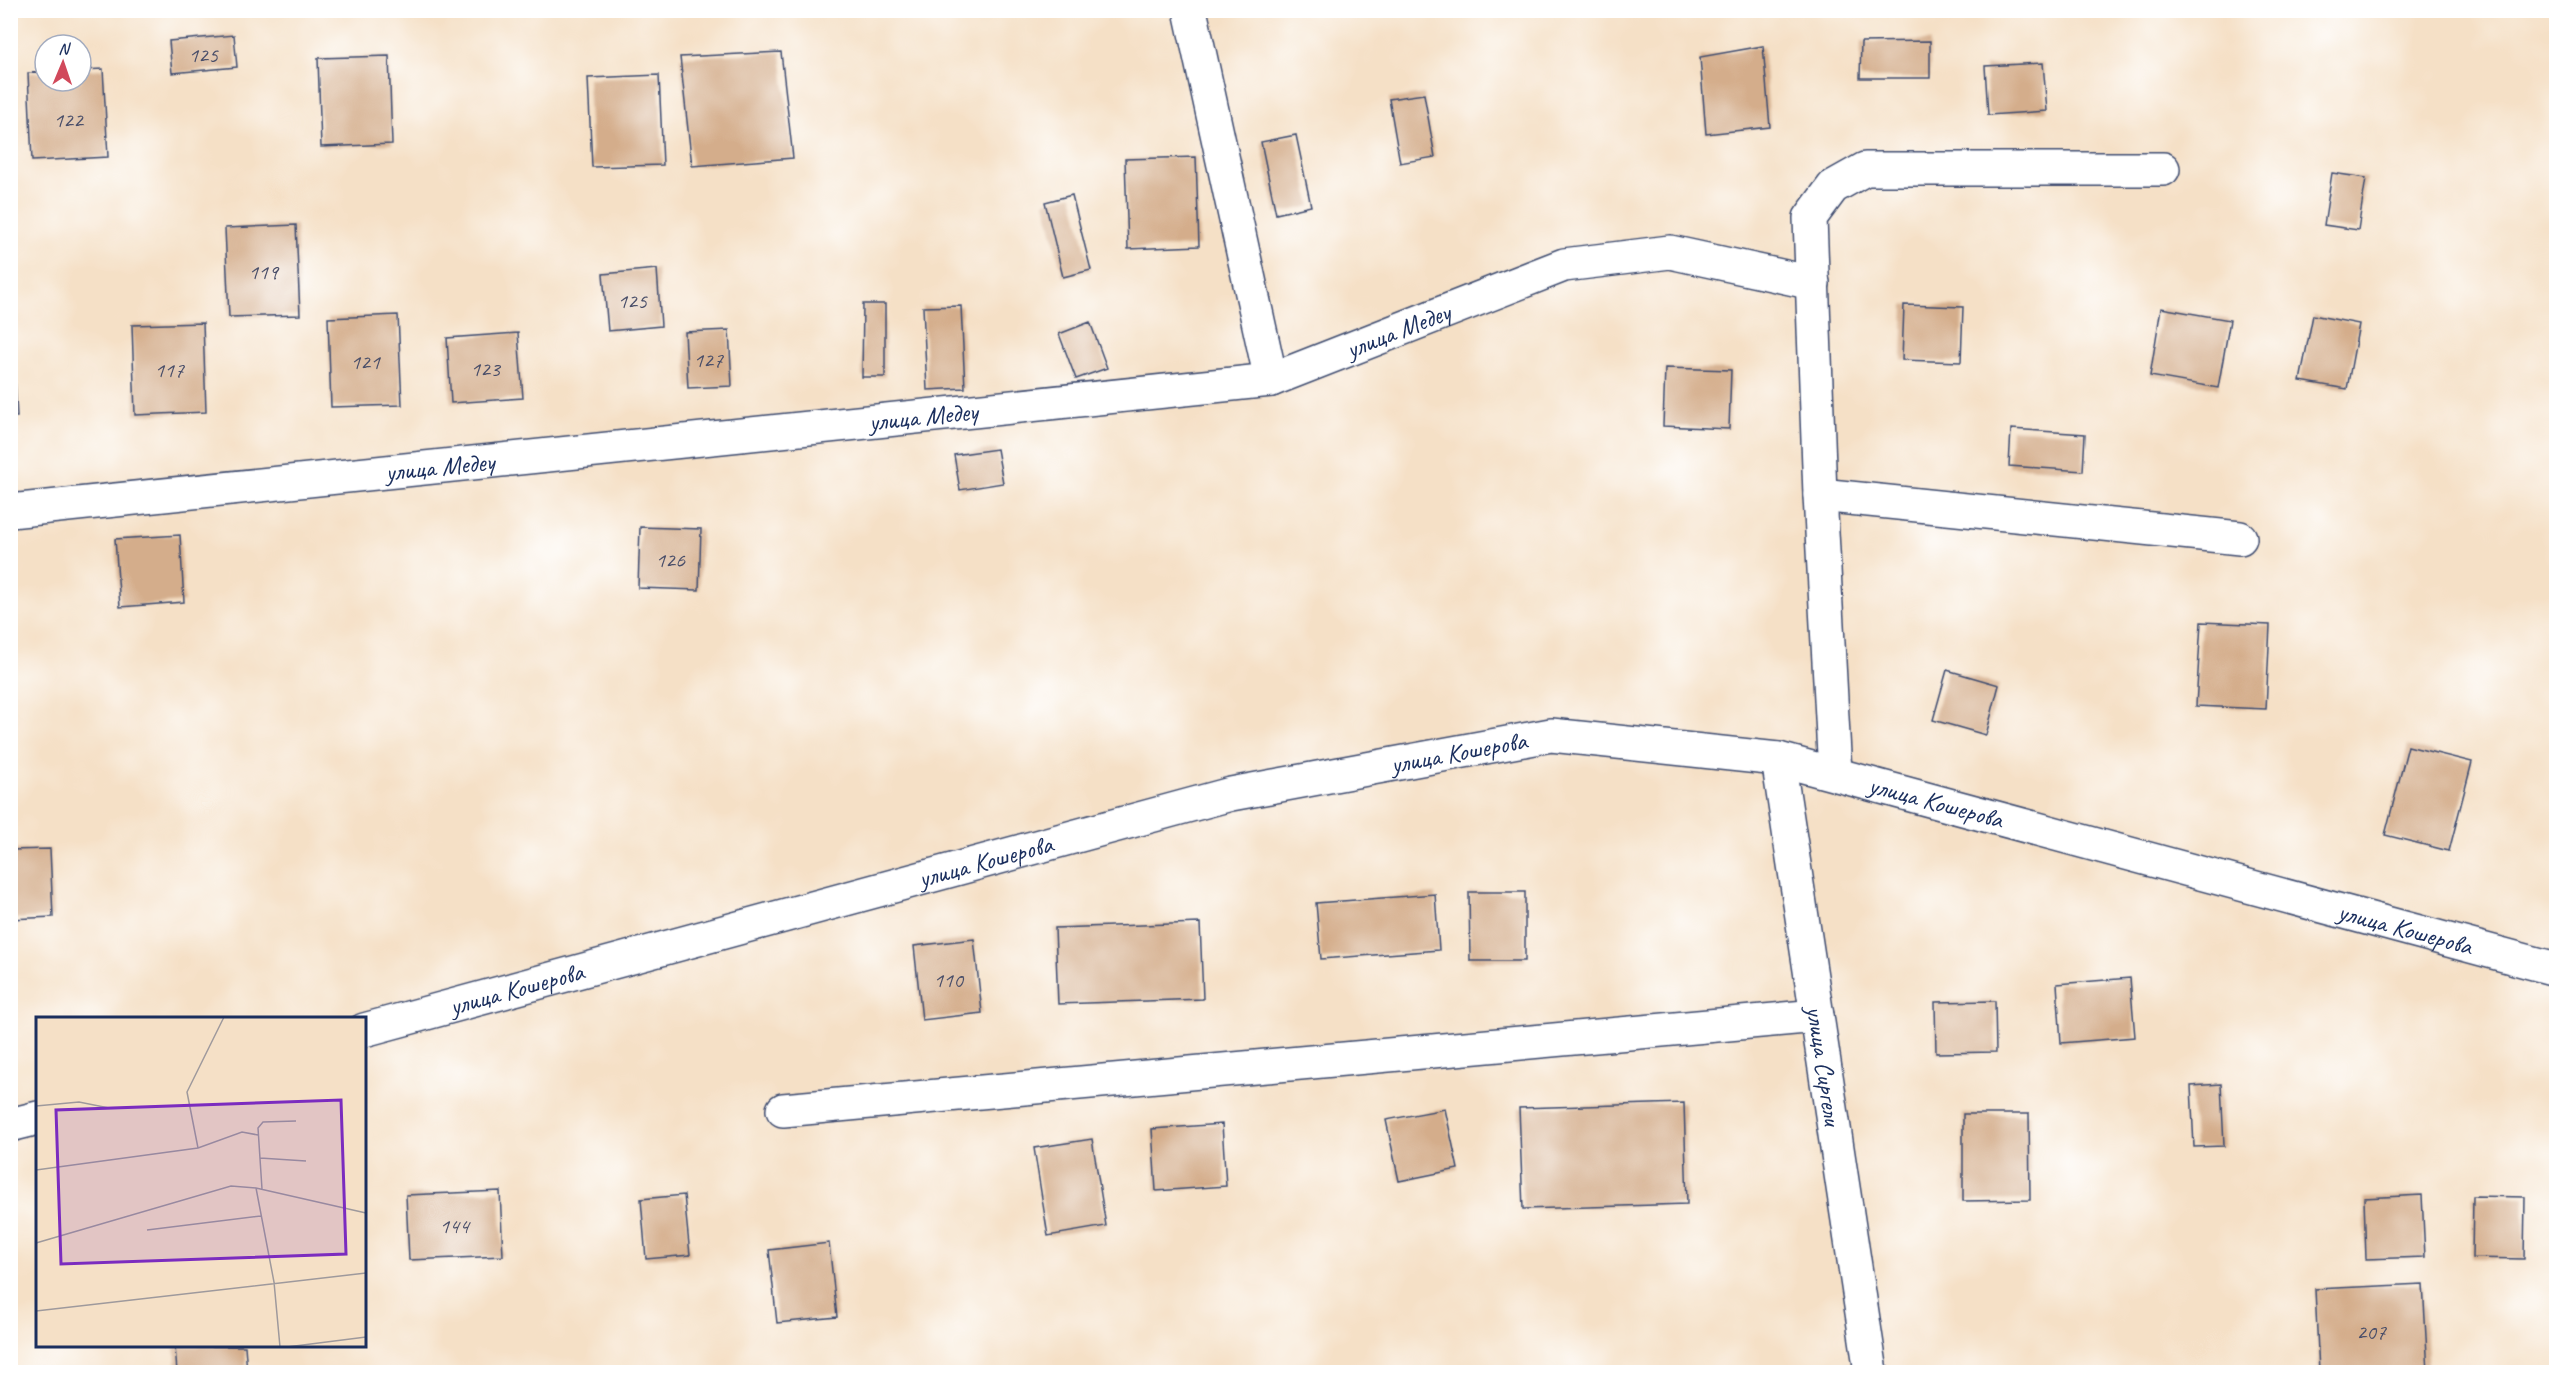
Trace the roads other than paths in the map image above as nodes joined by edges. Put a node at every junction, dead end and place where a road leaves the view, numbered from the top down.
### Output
1 (1190, 10) edge
2 (2163, 169) dead end
3 (1813, 283) junction
4 (1271, 380) junction
5 (1820, 495) junction
6 (10, 511) edge
7 (2240, 538) dead end
8 (1778, 759) junction
9 (1835, 773) junction
10 (2556, 969) edge
11 (1817, 1016) junction
12 (366, 1029) edge
13 (783, 1110) dead end
14 (36, 1118) edge
15 (10, 1125) edge
16 (1871, 1372) edge

1 - 4 street
2 - 3 street
3 - 4 street, улица Медеу
3 - 5 street
4 - 6 street, улица Медеу
5 - 7 street
5 - 9 street
8 - 9 street, улица Кошерова
8 - 11 street, улица Сиргели
8 - 12 street, улица Кошерова
9 - 10 street, улица Кошерова
11 - 13 street
11 - 16 street, улица Сиргели
14 - 15 street

